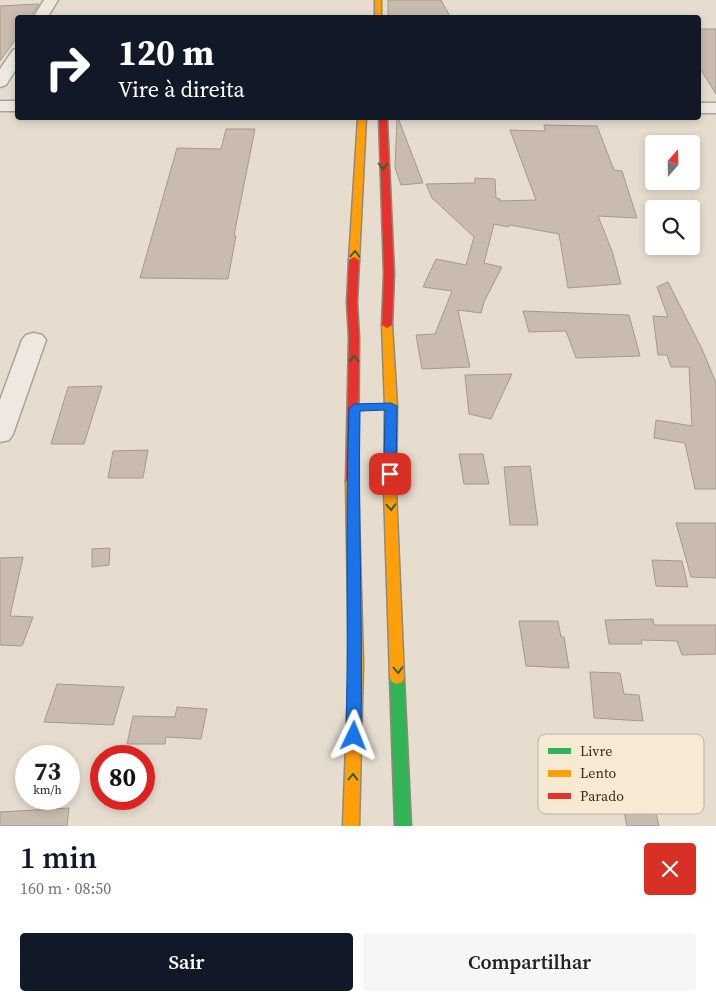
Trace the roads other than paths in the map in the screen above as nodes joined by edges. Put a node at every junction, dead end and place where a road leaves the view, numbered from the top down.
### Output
1 (51, 0) edge
2 (378, 0) edge
3 (42, 15) edge
4 (378, 15) edge
5 (15, 58) edge
6 (0, 82) edge
7 (0, 106) edge
8 (15, 106) edge
9 (701, 108) edge
10 (716, 108) edge
11 (362, 120) edge
12 (383, 120) edge
13 (34, 340) dead end
14 (0, 434) edge
15 (351, 826) edge
16 (403, 826) edge

1 - 3 street
2 - 4 highway
5 - 6 street
7 - 8 street
9 - 10 street
15 -> 11 highway
12 -> 16 highway
13 - 14 street

